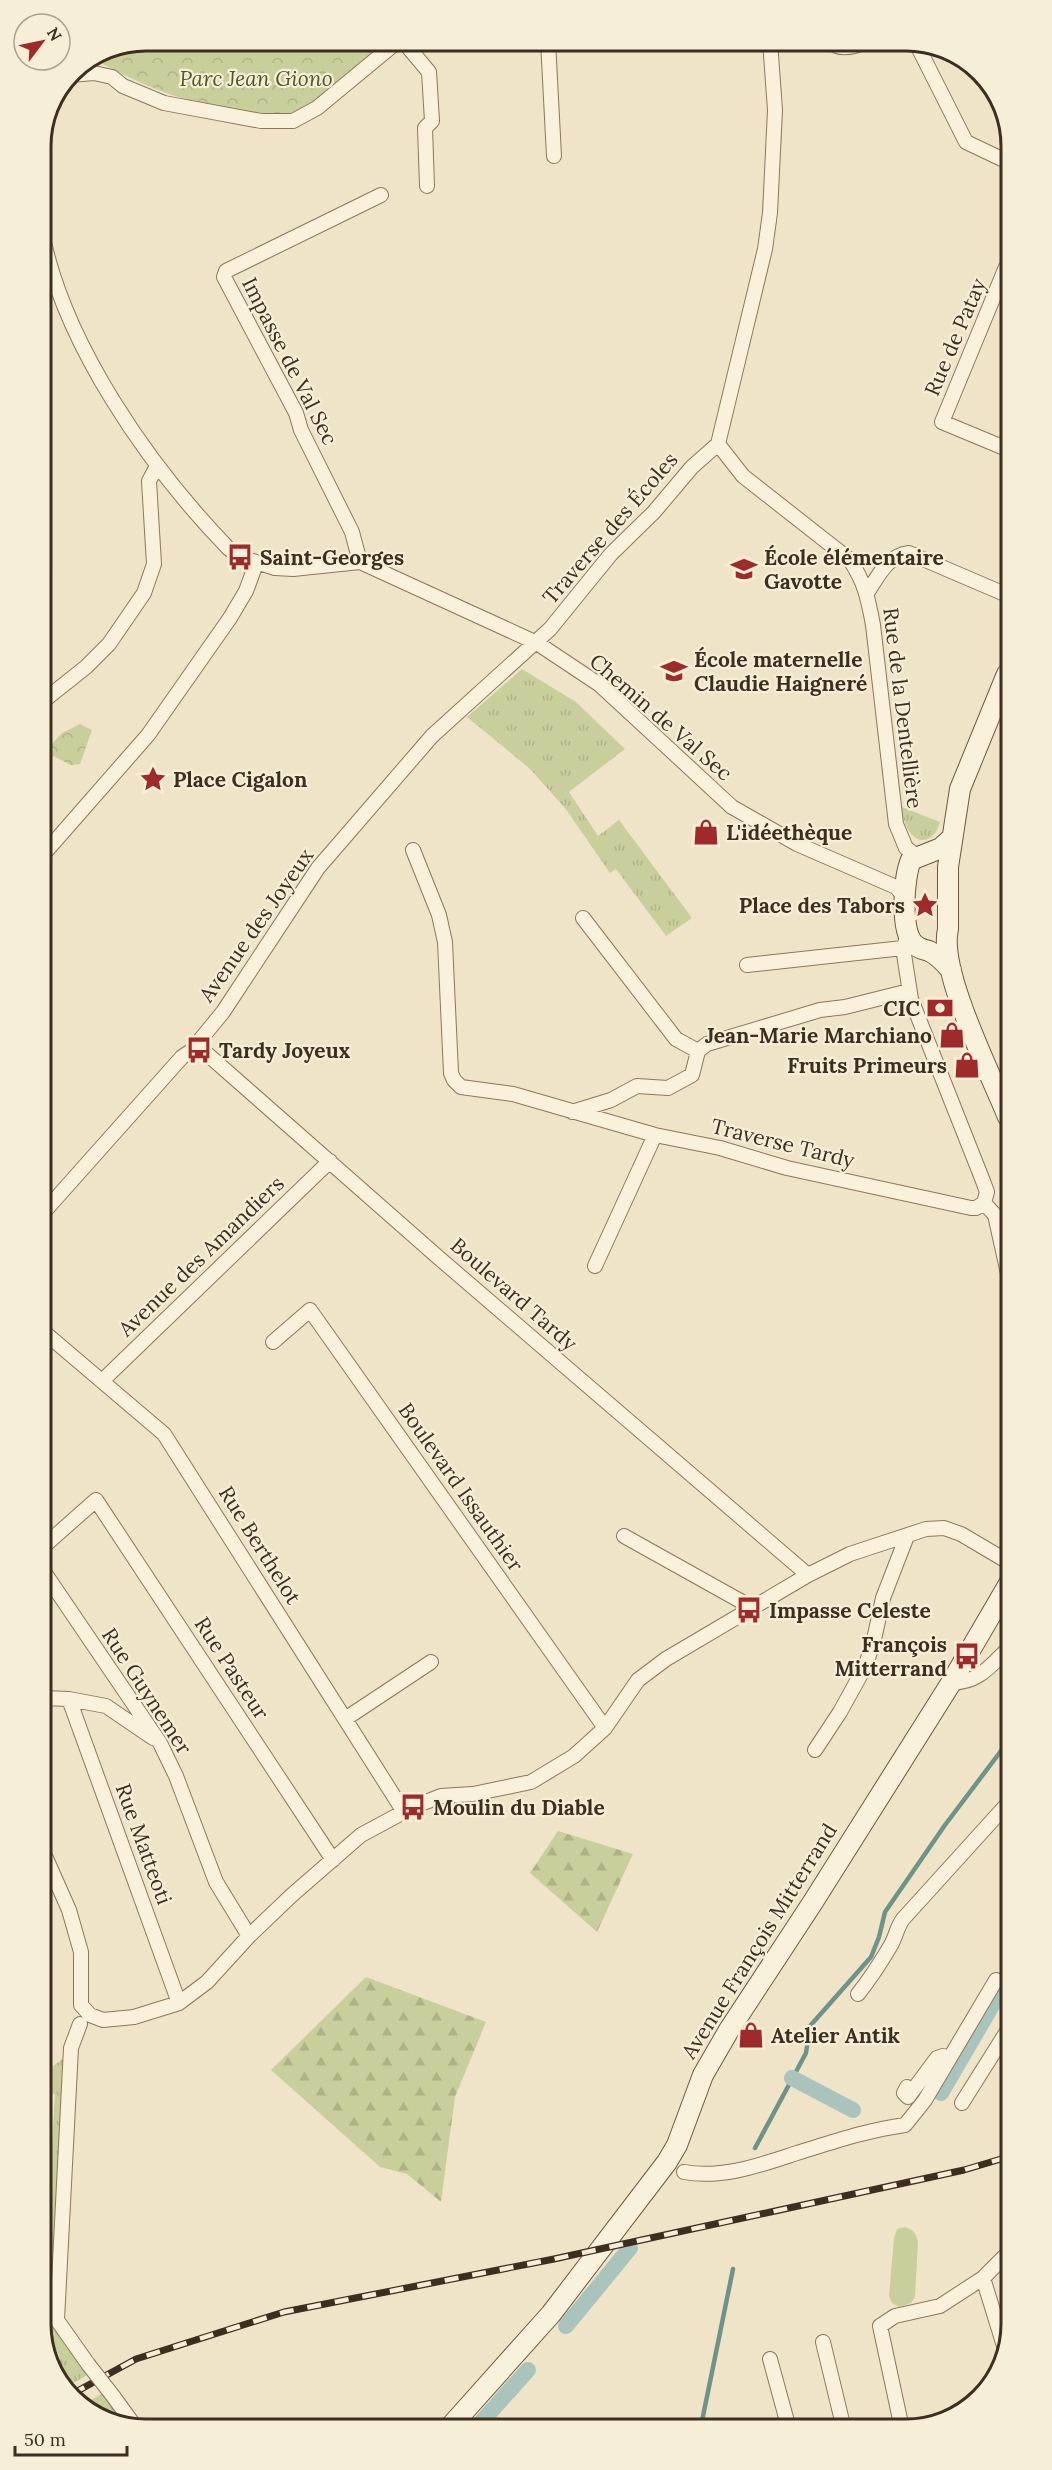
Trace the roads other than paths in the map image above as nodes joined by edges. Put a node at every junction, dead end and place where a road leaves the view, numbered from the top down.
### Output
1 (386, 51) edge
2 (411, 51) edge
3 (549, 51) edge
4 (771, 51) edge
5 (921, 52) edge
6 (85, 74) edge
7 (554, 156) dead end
8 (1001, 159) edge
9 (427, 186) dead end
10 (381, 195) dead end
11 (51, 270) edge
12 (1001, 280) edge
13 (56, 285) junction
14 (51, 287) edge
15 (993, 300) junction
16 (1001, 304) edge
17 (718, 444) junction
18 (1001, 447) edge
19 (157, 466) junction
20 (360, 562) junction
21 (256, 564) junction
22 (1001, 592) edge
23 (867, 593) junction
24 (537, 643) junction
25 (1001, 689) edge
26 (51, 695) edge
27 (952, 838) junction
28 (51, 846) edge
29 (413, 850) dead end
30 (922, 854) junction
31 (948, 867) junction
32 (905, 897) junction
33 (583, 918) dead end
34 (920, 944) junction
35 (747, 965) dead end
36 (905, 968) junction
37 (909, 992) junction
38 (191, 1051) junction
39 (698, 1051) junction
40 (1001, 1100) edge
41 (572, 1112) junction
42 (654, 1135) junction
43 (330, 1161) junction
44 (984, 1203) junction
45 (51, 1204) edge
46 (1001, 1242) edge
47 (596, 1266) dead end
48 (51, 1338) edge
49 (273, 1342) dead end
50 (102, 1381) junction
51 (624, 1536) dead end
52 (907, 1536) junction
53 (51, 1540) edge
54 (1001, 1558) edge
55 (808, 1575) junction
56 (51, 1582) edge
57 (1001, 1597) edge
58 (753, 1608) junction
59 (1001, 1659) edge
60 (431, 1662) dead end
61 (951, 1683) junction
62 (51, 1698) edge
63 (69, 1699) junction
64 (345, 1719) junction
65 (605, 1728) junction
66 (160, 1743) junction
67 (815, 1750) dead end
68 (404, 1812) junction
69 (1001, 1812) edge
70 (333, 1860) junction
71 (51, 1870) edge
72 (249, 1936) junction
73 (996, 1980) dead end
74 (858, 1994) dead end
75 (179, 2003) junction
76 (80, 2024) dead end
77 (1001, 2041) edge
78 (947, 2063) junction
79 (907, 2087) dead end
80 (962, 2103) dead end
81 (684, 2172) dead end
82 (1001, 2260) edge
83 (983, 2278) junction
84 (1000, 2334) edge
85 (823, 2342) dead end
86 (770, 2359) dead end
87 (130, 2418) edge
88 (457, 2419) edge
89 (786, 2419) edge
90 (842, 2419) edge
91 (900, 2419) edge

1 - 6 street
2 - 9 street
3 - 7 street
4 - 17 street
5 - 8 street
10 - 20 street, Impasse de Val Sec
11 - 13 street
12 - 15 street, Rue de Patay
13 - 14 street
13 - 19 street
15 - 16 street
15 - 18 street, Rue de Patay
17 - 23 street, Rue de la Dentellière
17 - 24 street, Traverse des Écoles
19 - 21 street
19 - 26 street
20 - 21 street
20 - 24 street, Chemin de Val Sec
21 - 28 street
22 - 23 street
23 - 30 street, Rue de la Dentellière
24 - 32 street, Chemin de Val Sec
24 - 38 street, Avenue des Joyeux
25 - 27 main road
27 - 30 main road
27 - 31 main road
29 - 41 street, Traverse Tardy
30 - 31 main road
30 - 32 main road
31 - 34 main road
32 - 34 main road
33 - 39 street
34 - 35 street
34 - 36 street
34 - 36 street
34 - 40 main road
36 - 37 street
37 - 39 street
37 - 44 street
38 - 43 street, Boulevard Tardy
38 - 45 street, Avenue des Joyeux
39 - 41 street
41 - 42 street, Traverse Tardy
42 - 44 street, Traverse Tardy
42 - 47 street
43 - 50 street, Avenue des Amandiers
43 - 55 street, Boulevard Tardy
44 - 46 street
48 - 50 street, Rue Berthelot
49 - 65 street, Boulevard Issauthier
50 - 64 street, Rue Berthelot
51 - 58 street
52 - 54 street
52 - 55 street
52 - 67 street
53 - 70 street, Rue Pasteur
55 - 58 street
56 - 66 street, Rue Guynemer
57 - 61 main road, Avenue François Mitterrand
58 - 65 street
59 - 61 street
60 - 64 street
61 - 88 main road, Avenue François Mitterrand
62 - 63 street
63 - 66 street
63 - 75 street, Rue Matteoti
64 - 68 street, Rue Berthelot
65 - 68 street
66 - 72 street, Rue Guynemer
68 - 70 street
69 - 74 street
70 - 72 street
71 - 75 street
72 - 75 street
73 - 78 street
76 - 87 street, bridge
77 - 80 street
78 - 79 street
78 - 81 street
82 - 83 street
83 - 84 street
83 - 91 street
85 - 90 street
86 - 89 street

